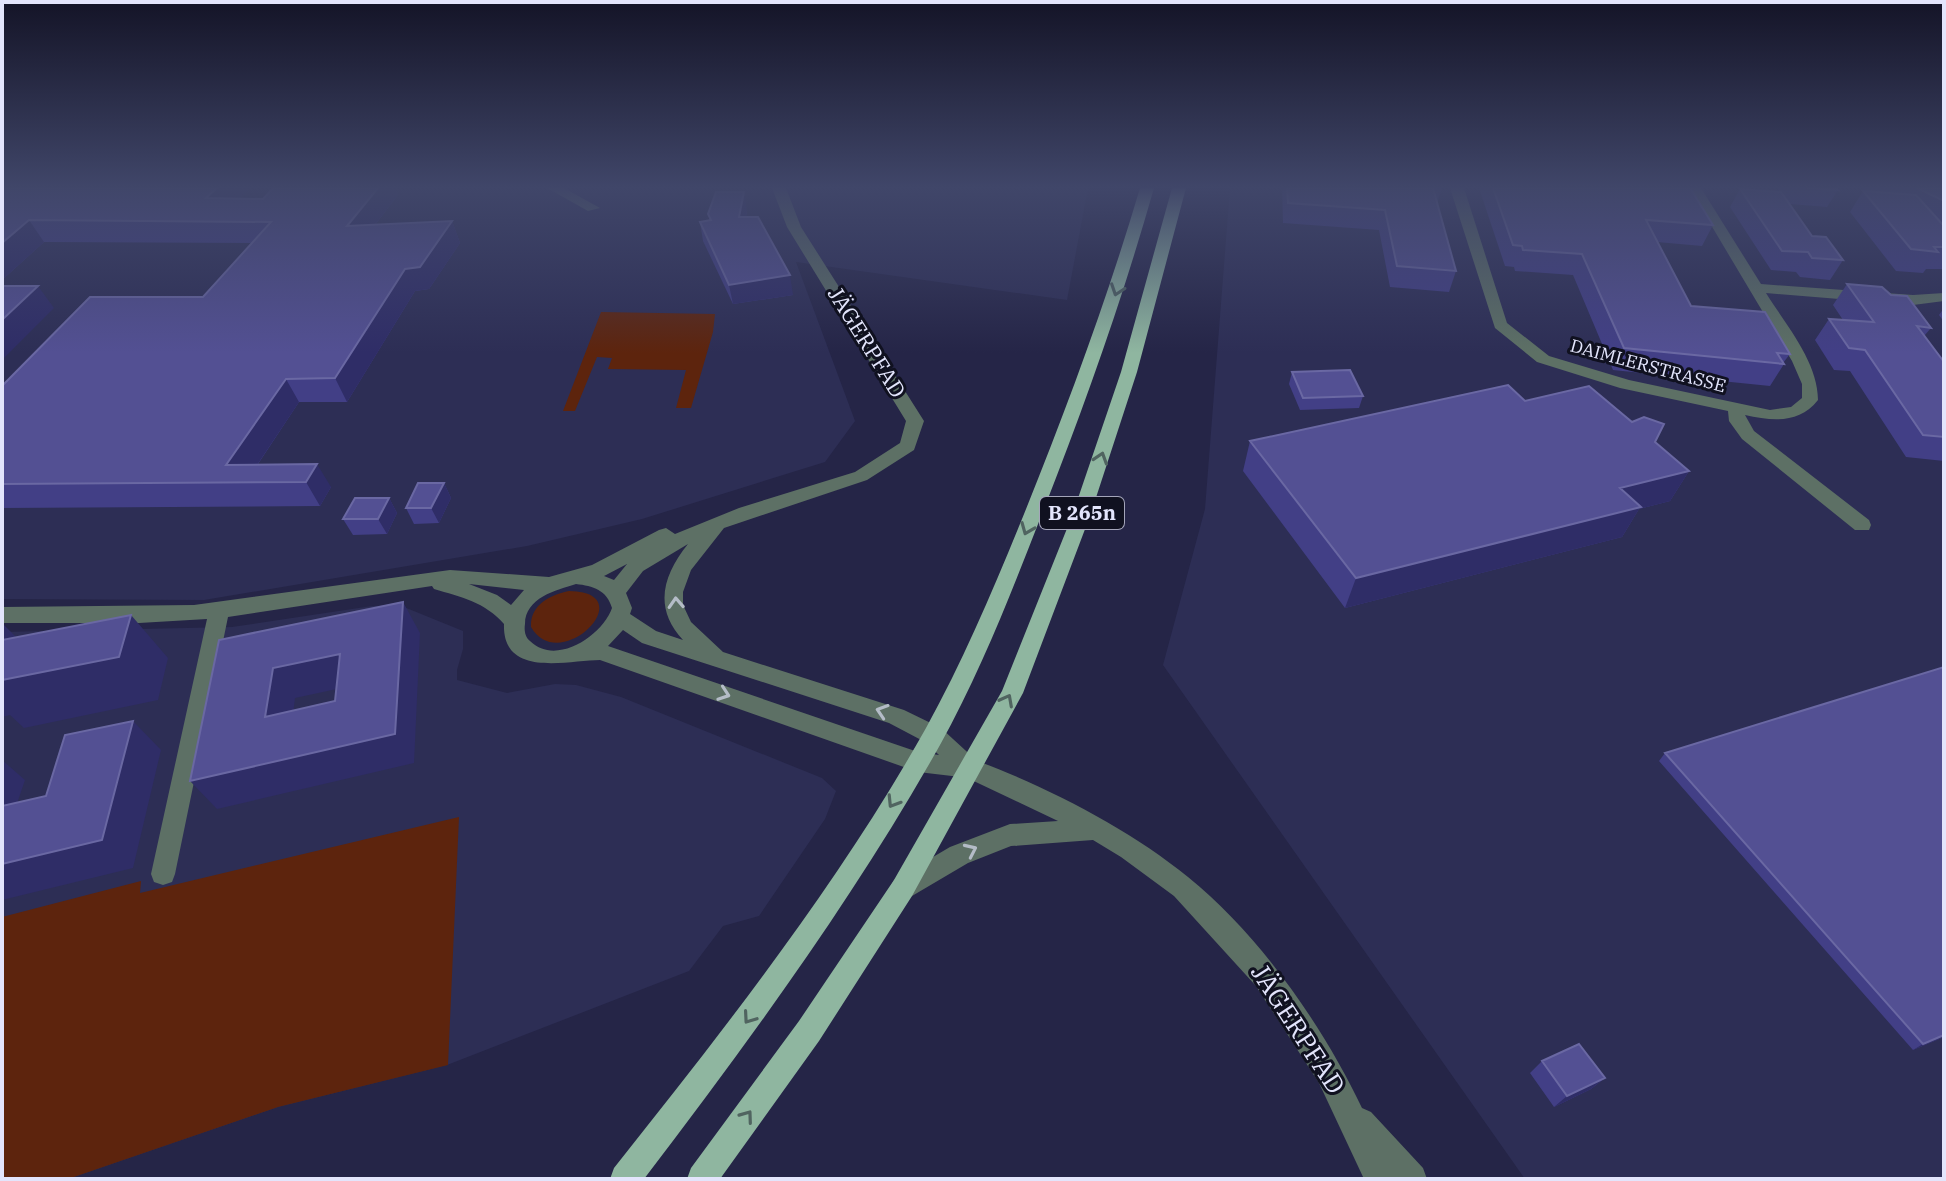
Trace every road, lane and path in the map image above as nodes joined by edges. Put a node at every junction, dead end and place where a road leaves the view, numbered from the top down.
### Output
1 (804, 243) edge
2 (1131, 243) edge
3 (1164, 243) edge
4 (1474, 243) edge
5 (1728, 243) edge
6 (1755, 288) junction
7 (1944, 297) edge
8 (1736, 409) junction
9 (720, 521) junction
10 (1862, 525) dead end
11 (576, 577) junction
12 (426, 581) junction
13 (547, 584) junction
14 (616, 591) junction
15 (219, 611) junction
16 (2, 615) edge
17 (620, 618) junction
18 (512, 620) junction
19 (579, 652) junction
20 (722, 661) junction
21 (933, 735) junction
22 (918, 762) junction
23 (969, 768) junction
24 (1096, 830) junction
25 (163, 874) dead end
26 (903, 888) junction
27 (1350, 1110) junction
28 (625, 1179) edge
29 (702, 1179) edge
30 (1379, 1179) edge
31 (1412, 1179) edge

1 - 9 street, JÄGERPFAD
2 -> 21 main road, B 265n
23 -> 3 main road, B 265n
4 - 8 street, DAIMLERSTRASSE
5 - 6 street, DAIMLERSTRASSE
6 - 7 street
6 - 8 street, DAIMLERSTRASSE
8 - 10 street
9 - 11 street
9 - 14 street
20 -> 9 street
11 - 13 street
11 - 14 street
12 - 13 street
12 - 15 street
12 - 18 street
13 - 18 street
14 - 17 street
15 - 16 street
15 - 25 street
17 - 19 street
17 - 20 street
18 - 19 street
19 -> 22 street
21 -> 20 street
21 - 22 main road, B 265n
21 - 23 street
22 - 23 street
22 -> 28 main road, B 265n
23 - 24 street, JÄGERPFAD
23 - 26 main road, B 265n
26 -> 24 street
24 - 27 street, JÄGERPFAD
29 -> 26 main road, B 265n
27 - 30 street
27 - 31 street

